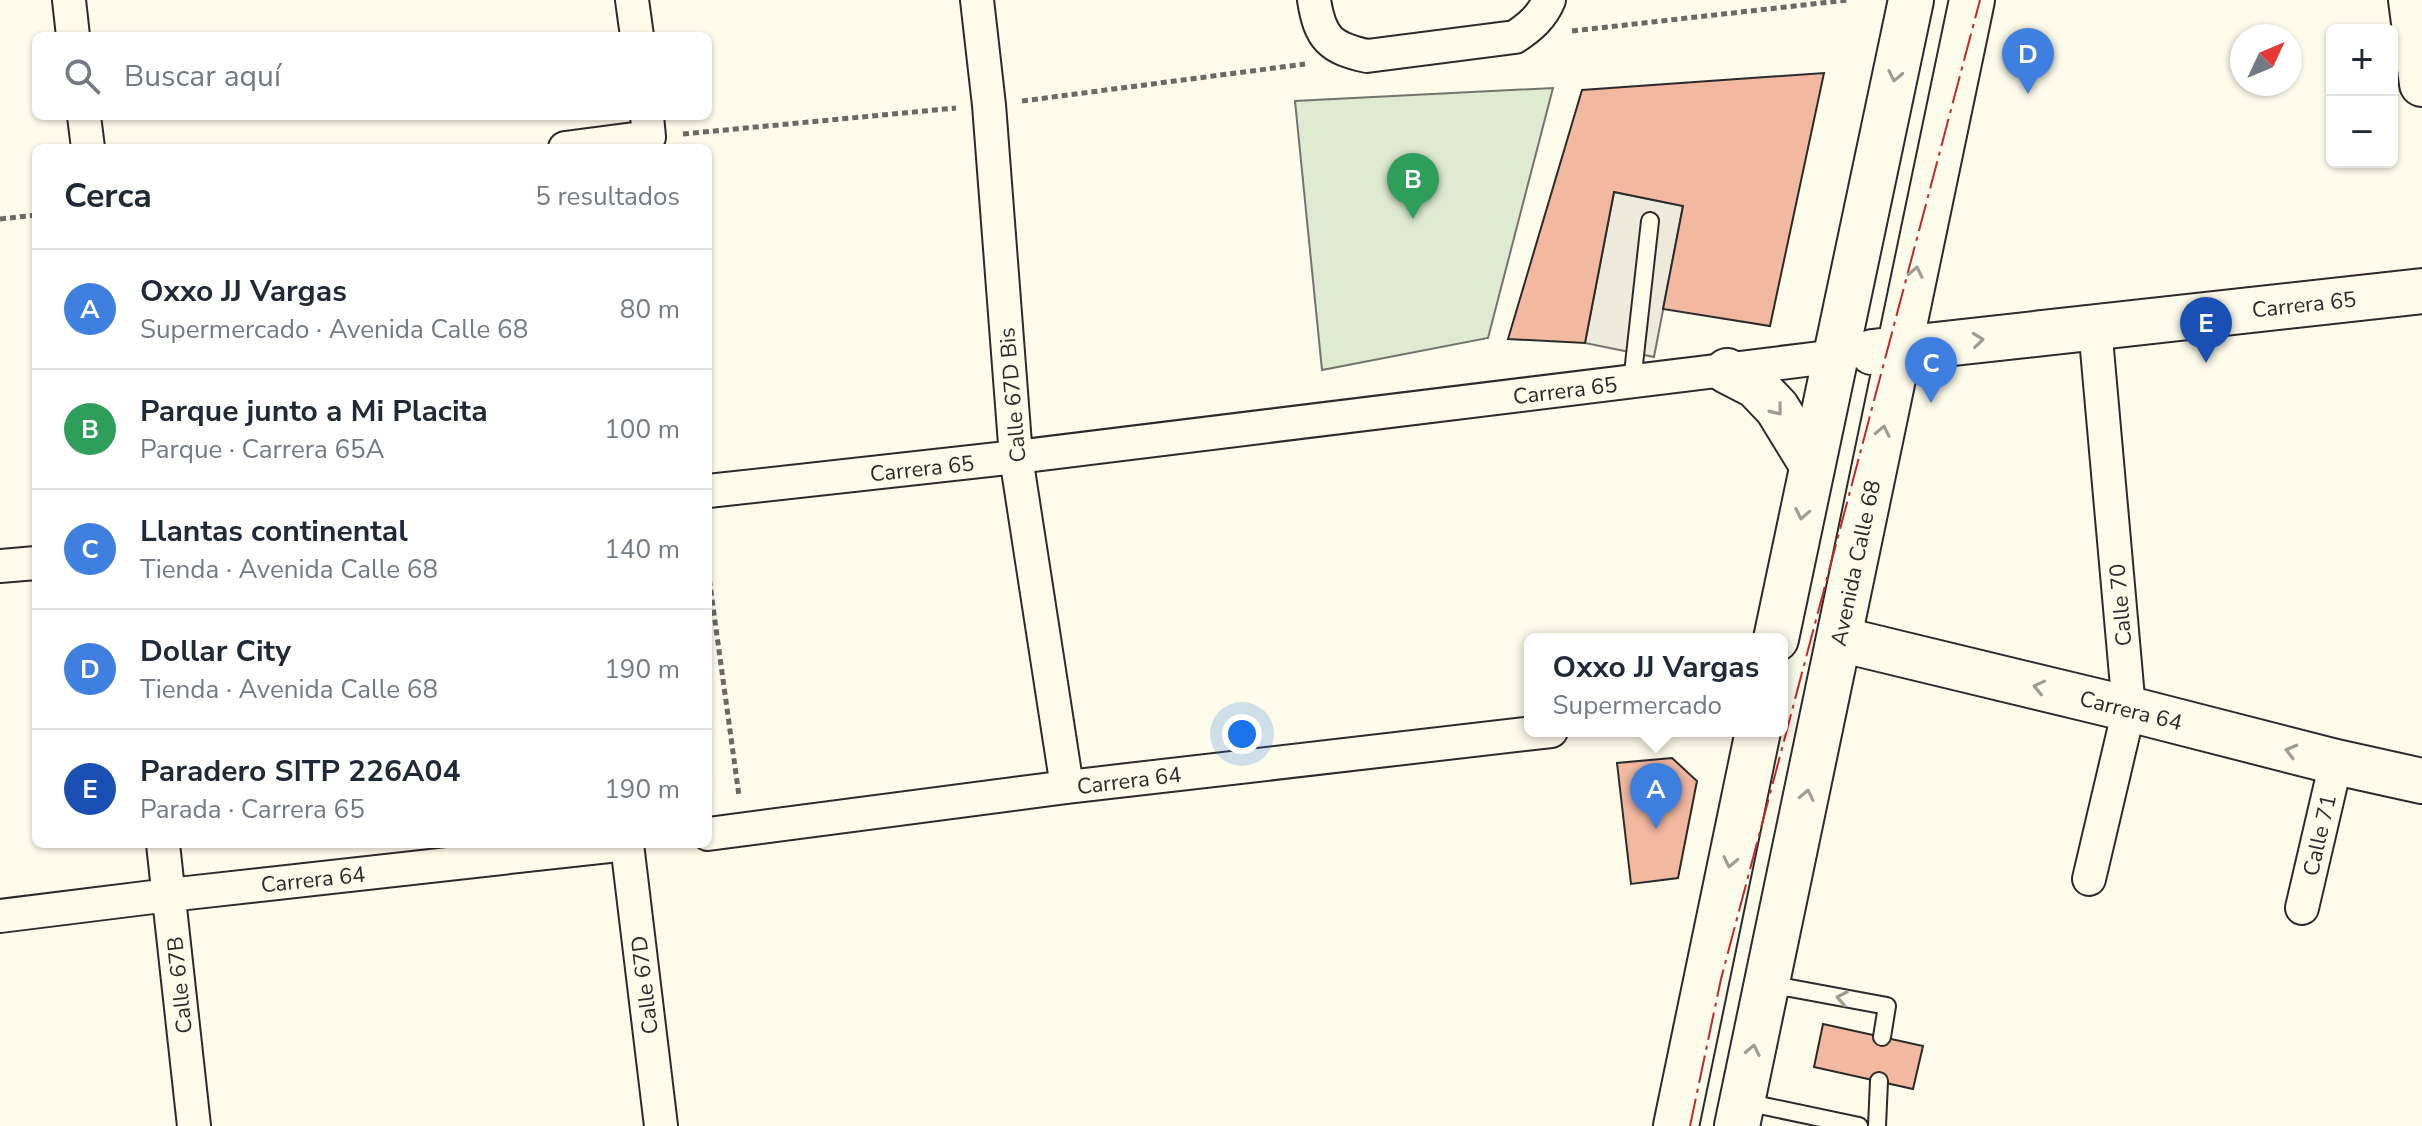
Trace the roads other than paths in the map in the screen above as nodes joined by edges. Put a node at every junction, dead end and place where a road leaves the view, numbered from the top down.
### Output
1 (69, 0) edge
2 (632, 0) edge
3 (977, 0) edge
4 (1314, 0) edge
5 (1911, 0) edge
6 (1972, 0) edge
7 (2411, 0) edge
8 (1547, 6) edge
9 (73, 32) edge
10 (636, 32) edge
11 (2422, 84) edge
12 (84, 120) edge
13 (648, 127) edge
14 (88, 144) edge
15 (581, 144) edge
16 (1650, 221) dead end
17 (2422, 291) edge
18 (2095, 327) junction
19 (1901, 349) junction
20 (1837, 356) junction
21 (1727, 371) junction
22 (1632, 382) junction
23 (1016, 457) junction
24 (1812, 465) junction
25 (712, 491) edge
26 (32, 563) edge
27 (0, 566) edge
28 (1777, 633) edge
29 (1839, 639) junction
30 (2129, 709) junction
31 (1524, 734) edge
32 (1757, 737) edge
33 (2336, 762) junction
34 (2422, 781) edge
35 (1067, 787) junction
36 (712, 833) edge
37 (163, 848) edge
38 (591, 848) edge
39 (627, 848) edge
40 (2089, 879) dead end
41 (169, 895) junction
42 (2302, 908) dead end
43 (0, 916) edge
44 (1766, 986) junction
45 (1882, 1037) dead end
46 (1879, 1081) dead end
47 (1740, 1112) edge
48 (194, 1126) edge
49 (661, 1126) edge
50 (1676, 1126) edge
51 (1859, 1126) edge
52 (1877, 1126) edge

1 - 9 street
2 - 10 street
3 - 23 street, Calle 67D Bis
4 - 8 street
5 -> 20 main road
19 -> 6 main road, Avenida Calle 68
7 - 11 main road
12 - 14 street
13 - 15 street
16 - 22 lane
17 - 18 main road, Carrera 65
19 -> 18 main road, Carrera 65
18 - 30 street, Calle 70
19 - 20 main road, Carrera 65
29 -> 19 main road, Avenida Calle 68
20 - 21 street, Carrera 65
20 - 24 main road
21 - 22 street, Carrera 65
21 -> 24 main road
22 - 23 street, Carrera 65
23 - 25 street, Carrera 65
23 - 35 street, Calle 67D Bis
24 -> 28 main road
26 - 27 street
30 -> 29 main road, Carrera 64
44 -> 29 main road, Avenida Calle 68
33 -> 30 main road, Carrera 64
30 - 40 street, Calle 70
31 - 35 street, Carrera 64
32 -> 50 main road
33 - 34 main road, Carrera 64
33 - 42 street, Calle 71
35 - 36 street, Carrera 64
37 - 41 street, Calle 67B
38 - 41 street, Carrera 64
39 - 49 street, Calle 67D
41 - 43 street, Carrera 64
41 - 48 street, Calle 67B
45 -> 44 lane
47 -> 44 main road, Avenida Calle 68
46 - 52 lane
47 - 51 lane

